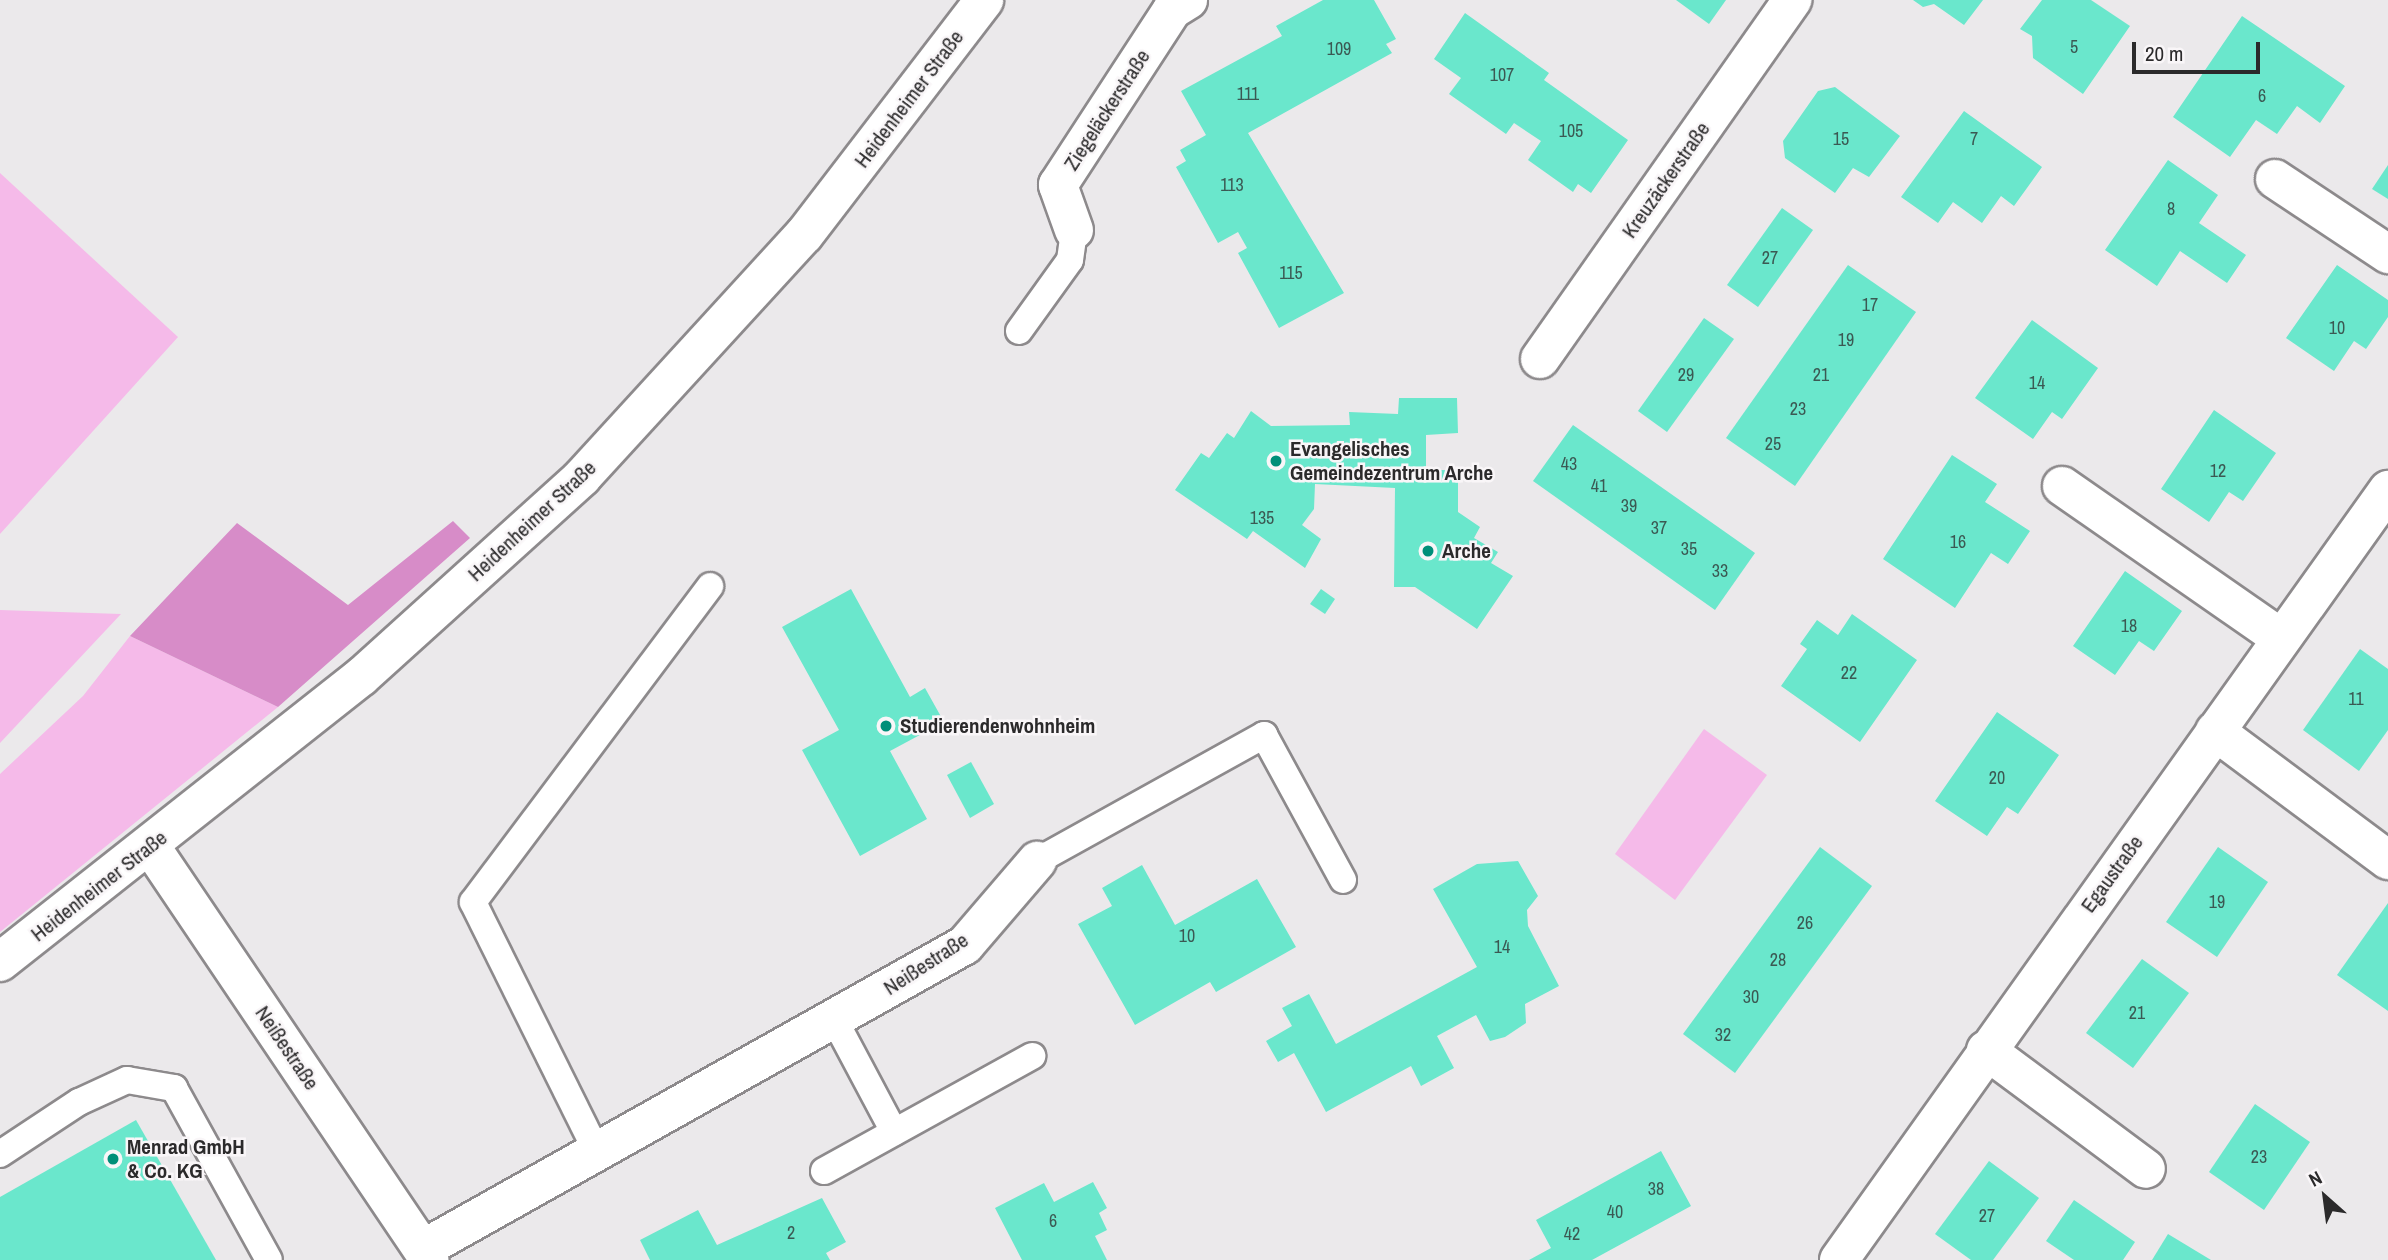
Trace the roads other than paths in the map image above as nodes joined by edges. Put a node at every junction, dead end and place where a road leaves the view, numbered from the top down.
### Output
1 (984, 0) edge
2 (1188, 0) edge
3 (1792, 0) edge
4 (2275, 180) dead end
5 (1074, 230) joint
6 (2388, 254) edge
7 (1019, 331) dead end
8 (1540, 359) dead end
9 (2062, 486) dead end
10 (2388, 490) edge
11 (710, 586) dead end
12 (2281, 639) junction
13 (2214, 731) junction
14 (151, 847) junction
15 (2388, 860) edge
16 (1037, 861) joint
17 (1343, 880) dead end
18 (0, 962) edge
19 (834, 1019) junction
20 (1986, 1050) junction
21 (1032, 1056) dead end
22 (894, 1132) junction
23 (597, 1152) junction
24 (0, 1154) edge
25 (2146, 1169) dead end
26 (824, 1171) dead end
27 (426, 1254) edge
28 (269, 1260) edge
29 (1839, 1260) edge

1 - 14 street, Heidenheimer Straße
2 - 5 street, Ziegeläckerstraße
3 - 8 street, Kreuzäckerstraße
4 - 6 street
5 - 7 lane
9 - 12 street
10 - 12 street, Egaustraße
11 - 23 lane
12 - 13 street, Egaustraße
13 - 15 street
13 - 20 street, Egaustraße
14 - 18 street, Heidenheimer Straße
14 - 27 street, Neißestraße
16 - 17 lane, Neißestraße
16 - 19 street, Neißestraße
19 - 22 lane
19 - 23 street, Neißestraße
20 - 25 street
20 - 29 street, Egaustraße
21 - 22 lane
22 - 26 lane
23 - 27 street, Neißestraße
24 - 28 lane

